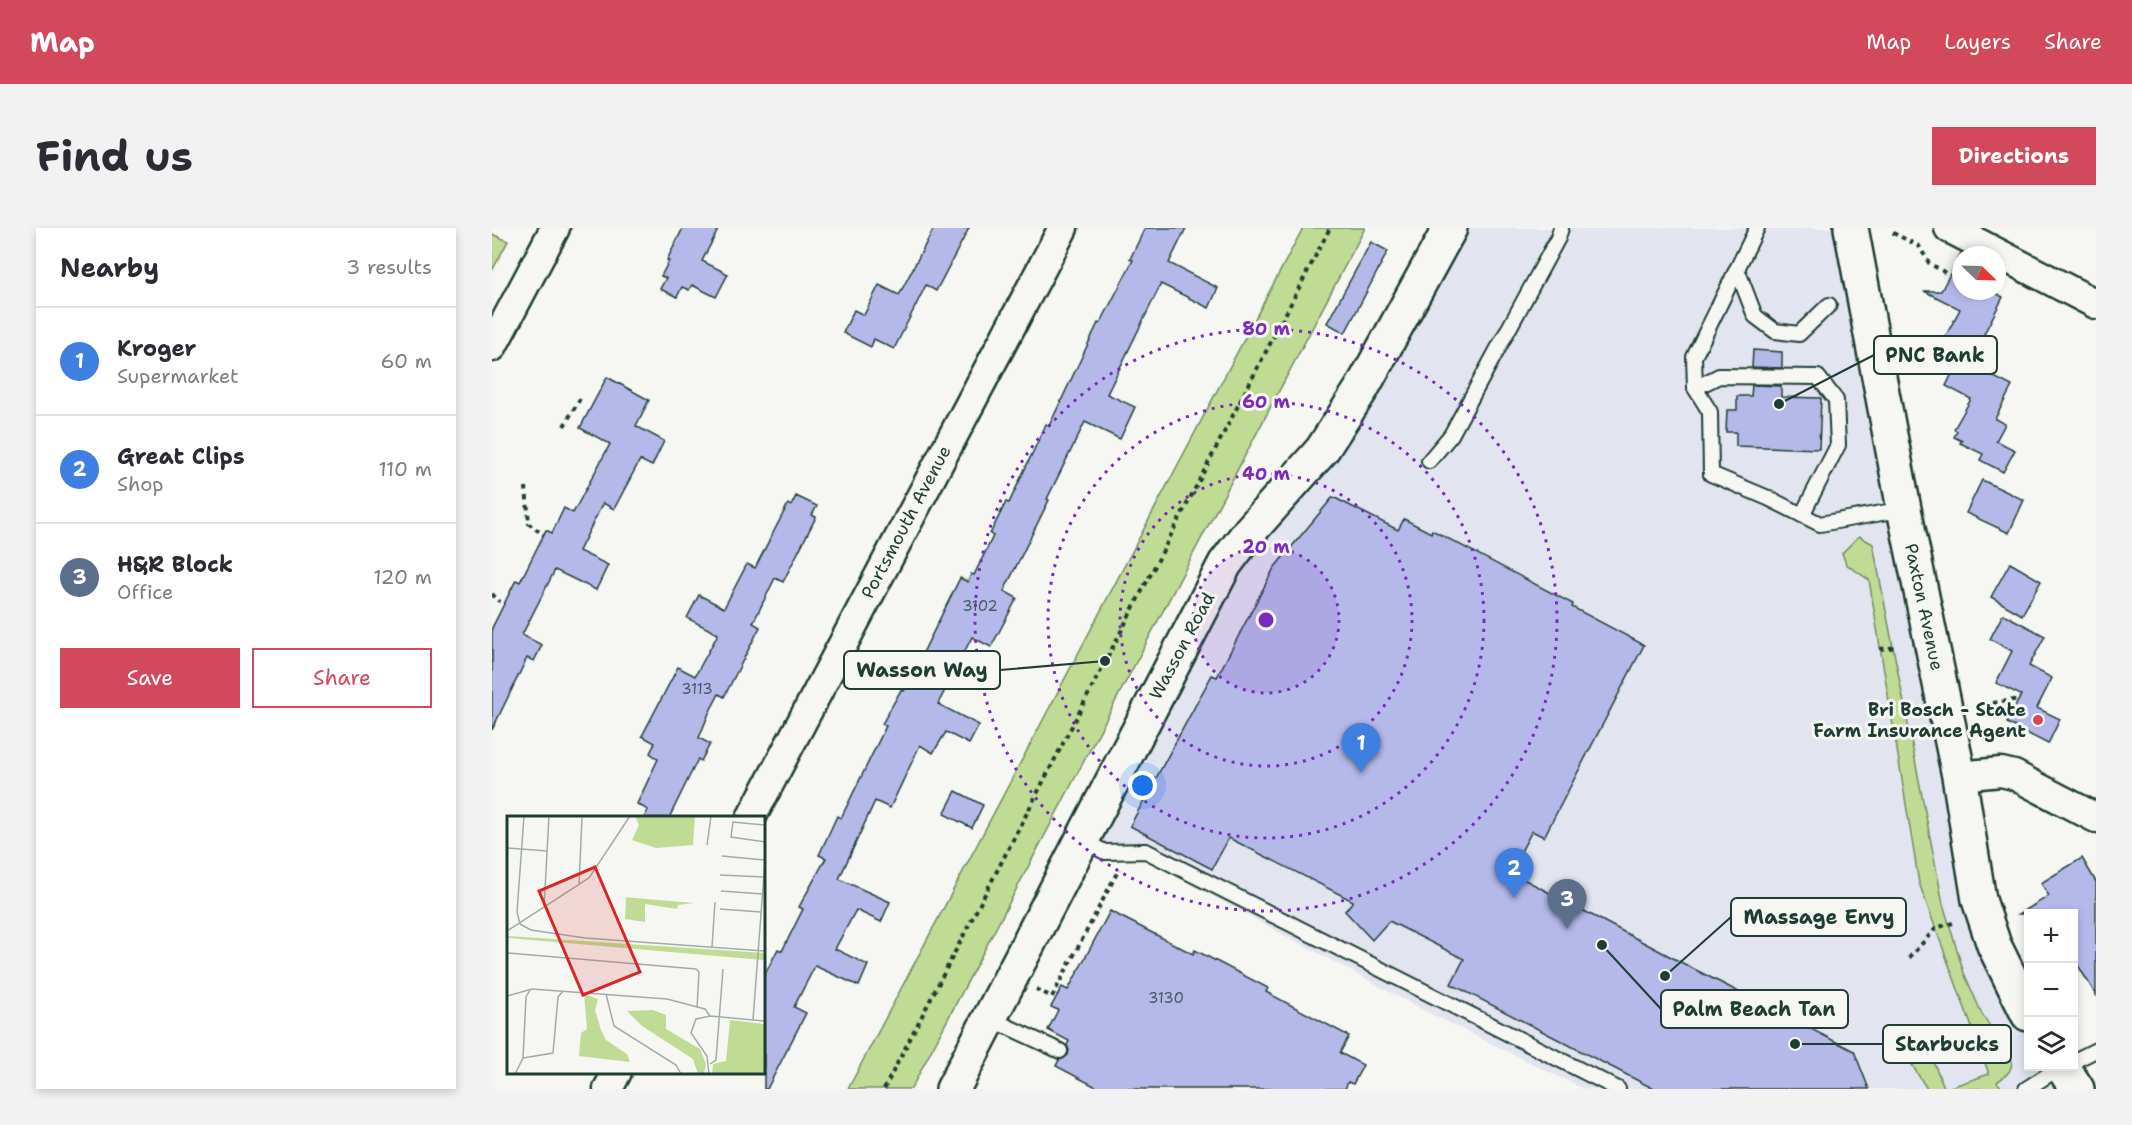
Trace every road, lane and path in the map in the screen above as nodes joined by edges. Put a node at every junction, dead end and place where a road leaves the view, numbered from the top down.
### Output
1 (555, 228) edge
2 (1063, 228) edge
3 (1330, 228) edge
4 (1450, 228) edge
5 (1561, 228) edge
6 (1757, 228) edge
7 (1851, 228) edge
8 (1949, 228) edge
9 (1893, 233) dead end
10 (1737, 268) junction
11 (1949, 275) dead end
12 (1829, 304) dead end
13 (2096, 304) edge
14 (492, 347) edge
15 (1695, 388) junction
16 (581, 397) dead end
17 (564, 426) dead end
18 (1429, 461) dead end
19 (526, 487) dead end
20 (1904, 509) junction
21 (1802, 515) junction
22 (544, 535) dead end
23 (492, 594) edge
24 (500, 602) dead end
25 (1897, 647) dead end
26 (1881, 650) dead end
27 (2020, 699) dead end
28 (1993, 703) dead end
29 (1959, 776) junction
30 (752, 816) edge
31 (2096, 818) edge
32 (1081, 840) junction
33 (1121, 865) dead end
34 (1953, 923) dead end
35 (1909, 958) dead end
36 (1035, 989) dead end
37 (2024, 1006) edge
38 (989, 1018) junction
39 (1945, 1050) dead end
40 (2096, 1050) edge
41 (1060, 1051) dead end
42 (1931, 1056) dead end
43 (2078, 1059) edge
44 (2054, 1071) edge
45 (2065, 1071) edge
46 (615, 1074) edge
47 (608, 1089) edge
48 (884, 1089) edge
49 (953, 1089) edge
50 (1618, 1089) edge
51 (2026, 1089) edge
52 (2077, 1089) edge

1 - 14 street
2 - 30 street, Portsmouth Avenue
3 - 48 path
4 - 32 street, Wasson Road
5 - 18 lane
6 - 10 lane
7 - 20 street, Paxton Avenue
8 - 13 street
9 - 11 path
10 - 12 lane
10 - 15 lane
15 - 21 lane
15 - 21 lane
16 - 17 path
19 - 22 path
20 - 21 lane
20 - 29 street, Paxton Avenue
23 - 24 path
25 - 26 path
27 - 28 path
29 - 31 street
29 - 37 street, Paxton Avenue
32 - 38 street, Wasson Road
32 - 50 lane
33 - 36 path
34 - 35 path
38 - 41 lane
38 - 49 street, Wasson Road
39 - 42 path
40 - 43 lane
44 - 51 lane
45 - 52 street
46 - 47 street

